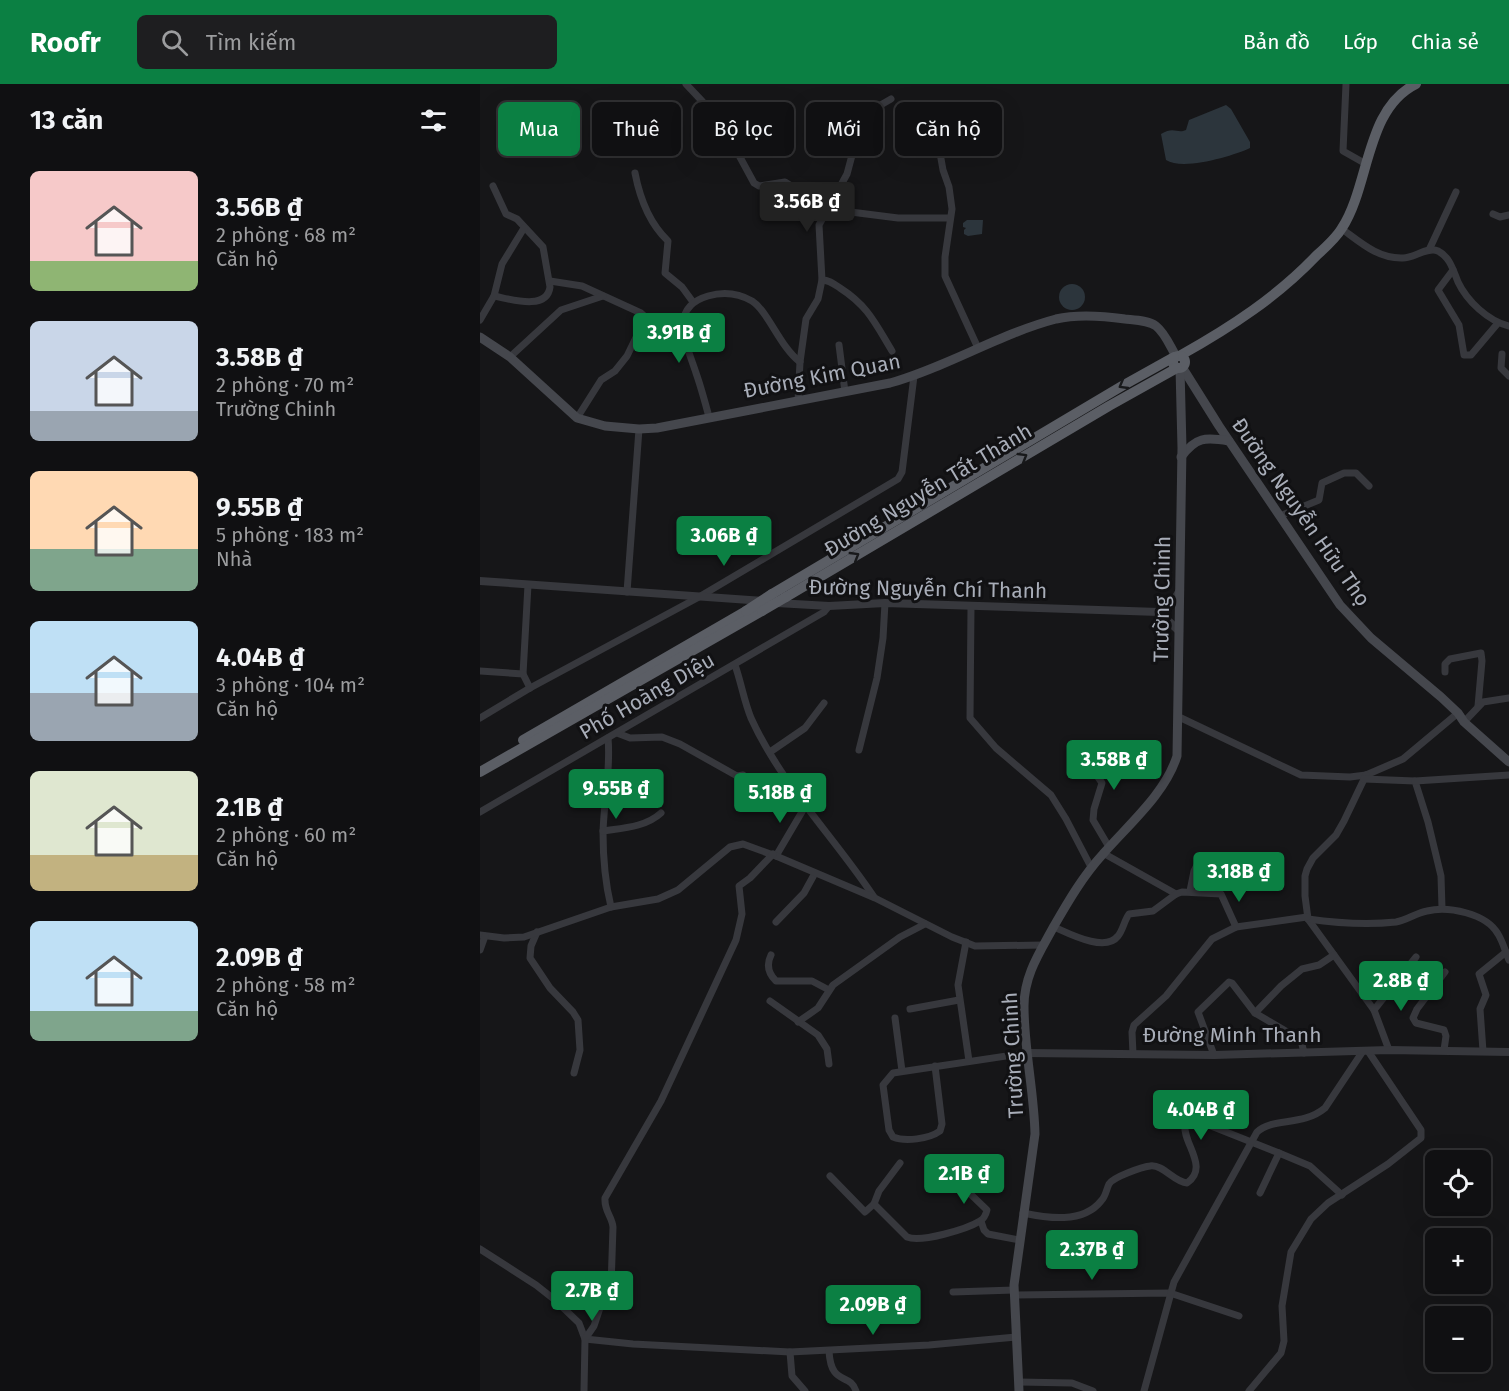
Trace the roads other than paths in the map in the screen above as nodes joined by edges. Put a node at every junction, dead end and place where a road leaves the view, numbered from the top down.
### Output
1 (686, 84) edge
2 (1346, 84) edge
3 (1416, 84) edge
4 (891, 99) dead end
5 (941, 156) edge
6 (1366, 164) junction
7 (635, 173) dead end
8 (493, 186) dead end
9 (1456, 192) dead end
10 (827, 209) junction
11 (1493, 214) dead end
12 (1509, 215) edge
13 (950, 218) junction
14 (524, 228) junction
15 (1342, 229) junction
16 (1429, 250) junction
17 (1453, 270) junction
18 (822, 280) junction
19 (550, 281) junction
20 (494, 296) junction
21 (603, 296) junction
22 (693, 302) junction
23 (646, 317) junction
24 (683, 319) junction
25 (480, 320) edge
26 (1498, 323) junction
27 (1509, 326) edge
28 (480, 337) edge
29 (839, 345) dead end
30 (978, 348) junction
31 (892, 351) dead end
32 (1502, 354) dead end
33 (510, 357) junction
34 (800, 362) junction
35 (1178, 362) junction
36 (914, 376) junction
37 (1509, 376) edge
38 (845, 392) junction
39 (798, 401) junction
40 (709, 417) junction
41 (577, 418) junction
42 (639, 429) junction
43 (1229, 441) junction
44 (1181, 457) junction
45 (1369, 486) dead end
46 (1280, 516) junction
47 (480, 581) edge
48 (528, 585) junction
49 (1180, 589) junction
50 (627, 592) junction
51 (699, 597) junction
52 (885, 603) junction
53 (829, 606) junction
54 (971, 607) junction
55 (1159, 612) junction
56 (1179, 631) junction
57 (735, 665) junction
58 (480, 671) edge
59 (1444, 672) dead end
60 (523, 674) junction
61 (530, 688) junction
62 (1509, 698) edge
63 (824, 703) dead end
64 (1478, 706) junction
65 (1458, 712) junction
66 (1179, 717) junction
67 (480, 718) edge
68 (1464, 722) junction
69 (617, 733) junction
70 (608, 738) junction
71 (859, 750) dead end
72 (1080, 751) dead end
73 (770, 752) junction
74 (1509, 762) edge
75 (480, 764) edge
76 (480, 772) edge
77 (743, 775) dead end
78 (1509, 775) edge
79 (1365, 777) junction
80 (1415, 781) junction
81 (806, 805) junction
82 (480, 812) edge
83 (661, 813) dead end
84 (603, 831) junction
85 (1106, 850) junction
86 (774, 855) junction
87 (1200, 859) dead end
88 (1091, 867) junction
89 (815, 873) junction
90 (1190, 891) junction
91 (1176, 894) junction
92 (875, 898) junction
93 (611, 907) junction
94 (1442, 908) junction
95 (1308, 918) junction
96 (776, 922) dead end
97 (925, 924) junction
98 (1054, 927) junction
99 (1236, 927) junction
100 (537, 932) junction
101 (482, 936) edge
102 (966, 942) junction
103 (1043, 945) junction
104 (480, 951) edge
105 (1506, 952) junction
106 (771, 955) dead end
107 (1334, 955) junction
108 (1416, 957) dead end
109 (1509, 960) edge
110 (1445, 972) dead end
111 (829, 990) junction
112 (960, 1000) junction
113 (770, 1001) dead end
114 (910, 1009) dead end
115 (1374, 1010) junction
116 (1254, 1013) junction
117 (895, 1018) dead end
118 (798, 1022) junction
119 (1389, 1050) junction
120 (1444, 1050) junction
121 (1365, 1051) junction
122 (1483, 1051) junction
123 (1509, 1052) edge
124 (1026, 1053) junction
125 (1304, 1053) junction
126 (1132, 1054) junction
127 (1214, 1055) junction
128 (969, 1061) junction
129 (829, 1064) dead end
130 (935, 1066) junction
131 (902, 1071) junction
132 (574, 1073) dead end
133 (1251, 1142) junction
134 (1279, 1153) junction
135 (900, 1163) dead end
136 (830, 1176) dead end
137 (952, 1182) dead end
138 (1260, 1193) dead end
139 (1342, 1195) junction
140 (874, 1204) junction
141 (1023, 1213) junction
142 (981, 1221) junction
143 (1019, 1240) junction
144 (480, 1249) edge
145 (953, 1292) dead end
146 (1014, 1292) junction
147 (1170, 1293) junction
148 (1239, 1316) dead end
149 (1017, 1337) junction
150 (585, 1339) junction
151 (829, 1351) junction
152 (790, 1352) junction
153 (1019, 1387) edge
154 (584, 1391) edge
155 (804, 1391) edge
156 (856, 1391) edge
157 (1093, 1391) edge
158 (1144, 1391) edge
159 (1249, 1391) edge

1 - 10 street
2 - 6 street
3 - 6 highway
4 - 10 street
5 - 13 street
6 - 15 highway
7 - 22 street
8 - 14 street
9 - 16 street
10 - 13 street
10 - 18 street
11 - 12 street
13 - 30 street
14 - 19 street
14 - 20 street
15 - 16 street
15 - 35 highway
16 - 17 street
17 - 26 street
17 - 26 street
18 - 31 street
18 - 34 street
19 - 20 street
19 - 21 street
20 - 25 street
21 - 23 street
21 - 33 street
22 - 24 street
22 - 34 street
23 - 24 street
23 - 41 street
24 - 40 street
26 - 27 street
28 - 33 main road, Đường Kim Quan
29 - 38 street
30 - 35 main road, Đường Kim Quan
30 - 36 main road, Đường Kim Quan
32 - 37 street
33 - 41 main road, Đường Kim Quan
34 - 39 street
35 - 43 main road, Đường Nguyễn Hữu Thọ
35 - 44 main road, Trường Chinh
35 -> 75 highway, Đường Nguyễn Tất Thành, bridge
76 -> 35 highway, Đường Nguyễn Tất Thành, bridge
36 - 38 main road, Đường Kim Quan
36 - 51 street
38 - 39 main road, Đường Kim Quan
39 - 40 main road, Đường Kim Quan
40 - 42 main road, Đường Kim Quan
41 - 42 main road, Đường Kim Quan
42 - 50 street
43 - 44 main road
43 - 46 main road, Đường Nguyễn Hữu Thọ
44 - 49 main road, Trường Chinh
45 - 46 street
46 - 65 main road, Đường Nguyễn Hữu Thọ
47 - 48 street, Đường Nguyễn Chí Thanh
48 - 50 street, Đường Nguyễn Chí Thanh
48 - 60 street
49 - 55 street
49 - 56 main road, Trường Chinh
50 - 51 street, Đường Nguyễn Chí Thanh
51 - 53 street, Đường Nguyễn Chí Thanh
51 - 61 street
52 - 53 street, Đường Nguyễn Chí Thanh
52 - 54 street, Đường Nguyễn Chí Thanh
52 - 71 street
53 - 57 street, Phố Hoàng Diệu
54 - 55 street, Đường Nguyễn Chí Thanh
54 - 88 street
55 - 56 street
56 - 66 main road, Trường Chinh
57 - 69 street, Phố Hoàng Diệu
57 - 73 street
58 - 60 street
59 - 64 street
60 - 61 street
61 - 67 street
62 - 64 street
63 - 73 street
64 - 68 street
65 - 68 main road, Đường Nguyễn Hữu Thọ
65 - 79 street
66 - 79 street
66 - 85 main road, Trường Chinh
68 - 74 main road, Đường Nguyễn Hữu Thọ
69 - 70 street, Phố Hoàng Diệu
69 - 77 street
70 - 82 street, Phố Hoàng Diệu
70 - 84 street
72 - 85 street
73 - 81 street
78 - 80 street
79 - 80 street
79 - 95 street
80 - 94 street
81 - 86 street
81 - 92 street
83 - 84 street
84 - 93 street
85 - 88 main road, Trường Chinh
85 - 91 street
86 - 89 street
86 - 93 street
86 - 150 street
87 - 90 street
88 - 98 main road, Trường Chinh
89 - 92 street
89 - 96 street
90 - 91 street
90 - 99 street
91 - 98 street
92 - 97 street
93 - 100 street
94 - 95 street
94 - 105 street
95 - 99 street
95 - 107 street
97 - 102 street
97 - 111 street
98 - 103 main road, Trường Chinh
99 - 126 street
100 - 101 street
100 - 132 street
101 - 104 street
102 - 103 street
102 - 112 street
103 - 124 main road, Trường Chinh
105 - 109 street
105 - 122 street
106 - 111 street
107 - 115 street
107 - 116 street
108 - 115 street
110 - 120 street
111 - 118 street
112 - 114 street
112 - 128 street
113 - 118 street
115 - 119 street
116 - 125 street
116 - 127 street
117 - 131 street
118 - 129 street
119 - 120 street, Đường Minh Thanh
119 - 121 street, Đường Minh Thanh
120 - 122 street, Đường Minh Thanh
121 - 125 street, Đường Minh Thanh
121 - 133 street
121 - 139 street
122 - 123 street, Đường Minh Thanh
124 - 126 street, Đường Minh Thanh
124 - 128 street
124 - 141 main road, Trường Chinh
125 - 127 street, Đường Minh Thanh
126 - 127 street, Đường Minh Thanh
128 - 130 street
130 - 131 street
130 - 131 street
133 - 134 street
133 - 141 street
133 - 147 street
134 - 138 street
134 - 139 street
135 - 140 street
136 - 140 street
137 - 142 street
139 - 159 street
140 - 142 street
141 - 143 main road, Trường Chinh
142 - 143 street
143 - 146 main road, Trường Chinh
144 - 150 street
145 - 146 street
146 - 147 street
146 - 149 main road, Trường Chinh
147 - 148 street
147 - 158 street
149 - 151 street
149 - 153 main road, Trường Chinh
150 - 152 street
150 - 154 street
151 - 152 street
151 - 156 street
152 - 155 street
153 - 157 street

